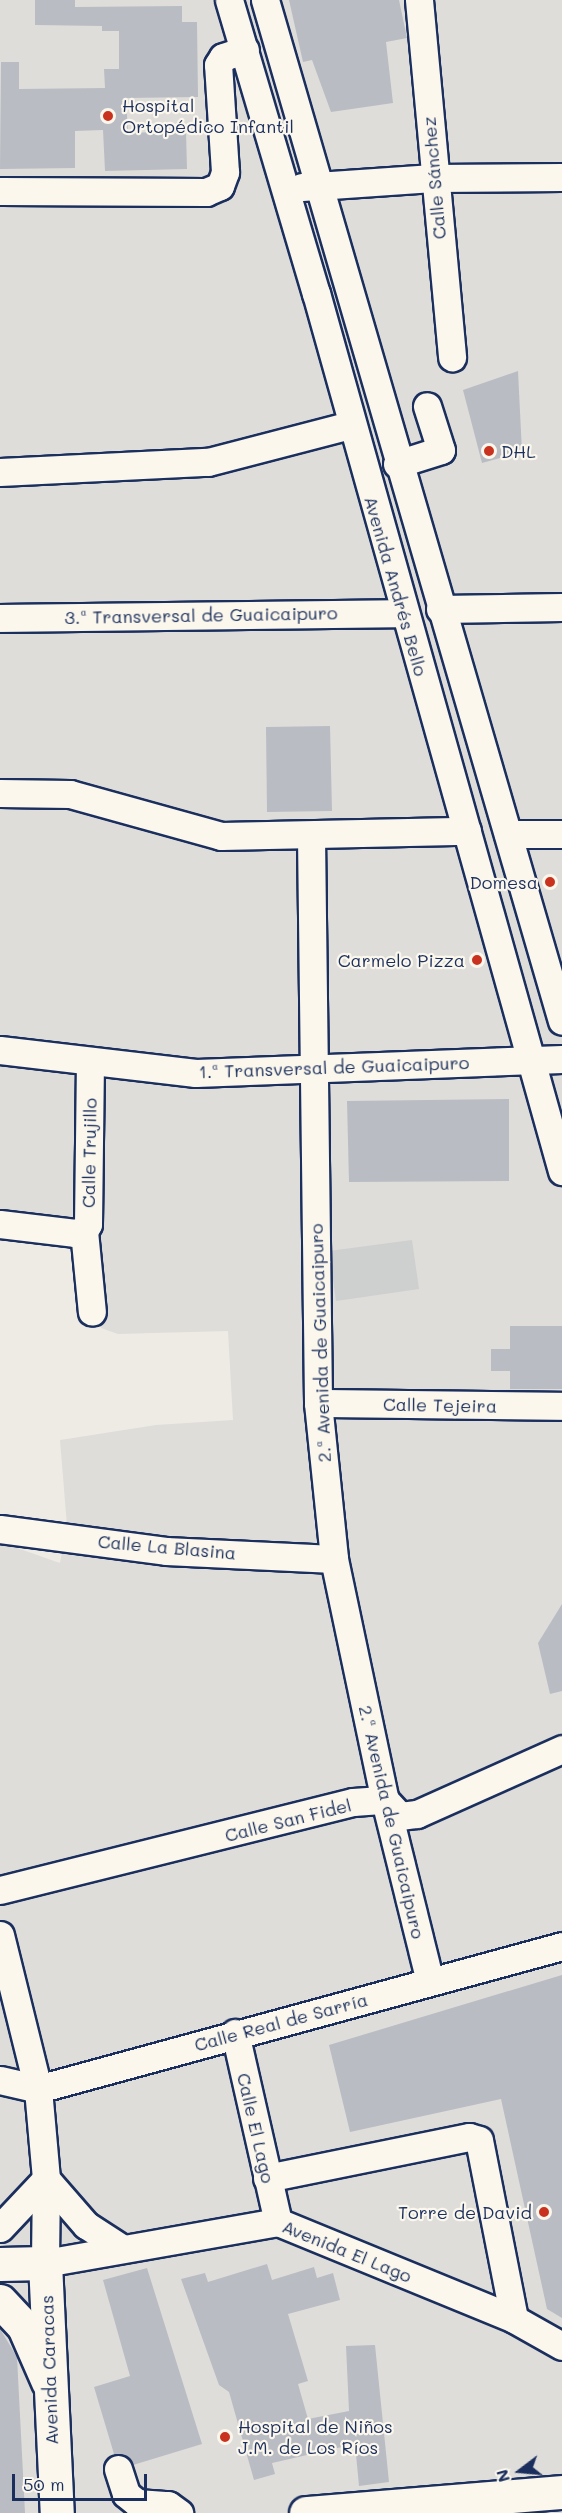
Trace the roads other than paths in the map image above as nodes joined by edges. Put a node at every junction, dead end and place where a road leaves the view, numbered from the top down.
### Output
1 (229, 0) edge
2 (265, 0) edge
3 (419, 0) edge
4 (245, 50) junction
5 (562, 177) edge
6 (433, 178) junction
7 (318, 183) junction
8 (286, 190) junction
9 (0, 191) edge
10 (452, 357) dead end
11 (428, 406) dead end
12 (350, 425) junction
13 (397, 464) junction
14 (0, 472) edge
15 (562, 607) edge
16 (440, 609) junction
17 (403, 614) junction
18 (0, 618) edge
19 (0, 793) edge
20 (467, 831) junction
21 (508, 834) junction
22 (562, 834) edge
23 (311, 836) junction
24 (562, 1021) edge
25 (0, 1050) edge
26 (528, 1058) junction
27 (562, 1059) edge
28 (90, 1061) junction
29 (311, 1071) junction
30 (562, 1171) edge
31 (0, 1224) edge
32 (84, 1231) junction
33 (92, 1312) dead end
34 (318, 1403) junction
35 (562, 1406) edge
36 (0, 1529) edge
37 (334, 1558) junction
38 (562, 1749) edge
39 (385, 1800) junction
40 (0, 1890) edge
41 (0, 1935) edge
42 (562, 1946) edge
43 (430, 1982) junction
44 (235, 2033) junction
45 (0, 2080) edge
46 (38, 2089) junction
47 (267, 2178) junction
48 (46, 2179) junction
49 (278, 2222) junction
50 (0, 2228) edge
51 (120, 2247) junction
52 (45, 2263) junction
53 (0, 2264) edge
54 (0, 2301) edge
55 (514, 2319) junction
56 (562, 2346) edge
57 (48, 2382) junction
58 (118, 2469) dead end
59 (562, 2492) edge
60 (57, 2513) edge
61 (179, 2513) edge
62 (306, 2513) edge

1 - 4 street, Avenida Andrés Bello
2 - 7 street, Avenida Andrés Bello
3 - 6 street, Calle Sánchez
4 - 8 street, Avenida Andrés Bello
4 - 9 street
5 - 6 street
6 - 7 street
6 - 10 street, Calle Sánchez
7 - 8 street
7 - 13 street, Avenida Andrés Bello
8 - 12 street, Avenida Andrés Bello
11 - 13 street
12 - 14 street
12 - 17 street, Avenida Andrés Bello
13 - 16 street, Avenida Andrés Bello
15 - 16 street
16 - 21 street, Avenida Andrés Bello
17 - 18 street, 3.ª Transversal de Guaicaipuro
17 - 20 street, Avenida Andrés Bello
19 - 23 street
20 - 23 street
20 - 26 street, Avenida Andrés Bello
21 - 22 street
21 - 24 street, Avenida Andrés Bello
23 - 29 street, 2.ª Avenida de Guaicaipuro
25 - 28 street, 1.ª Transversal de Guaicaipuro
26 - 27 street, 1.ª Transversal de Guaicaipuro
26 - 29 street, 1.ª Transversal de Guaicaipuro
26 - 30 street, Avenida Andrés Bello
28 - 29 street, 1.ª Transversal de Guaicaipuro
28 - 32 street, Calle Trujillo
29 - 34 street, 2.ª Avenida de Guaicaipuro
31 - 32 street, Calle Trujillo
32 - 33 street
34 - 35 street, Calle Tejeira
34 - 37 street, 2.ª Avenida de Guaicaipuro
36 - 37 street, Calle La Blasina
37 - 39 street, 2.ª Avenida de Guaicaipuro
38 - 39 street
39 - 40 street, Calle San Fidel
39 - 43 street, 2.ª Avenida de Guaicaipuro
41 - 46 street
42 - 43 street, Calle Real de Sarría
43 - 44 street, Calle Real de Sarría
44 - 46 street, Calle Real de Sarría
44 - 47 street, Calle El Lago
45 - 46 street, Calle Real de Sarría
46 - 48 street
47 - 49 street, Calle El Lago
47 - 55 street
48 - 50 street
48 - 51 street
48 - 52 street
49 - 51 street, Avenida El Lago
49 - 55 street, Avenida El Lago
51 - 52 street, Avenida El Lago
52 - 53 main road
52 - 57 main road, Avenida Caracas
54 - 57 main road
55 - 56 street, Avenida El Lago
57 - 60 main road, Avenida Caracas
58 - 61 street
59 - 62 main road

